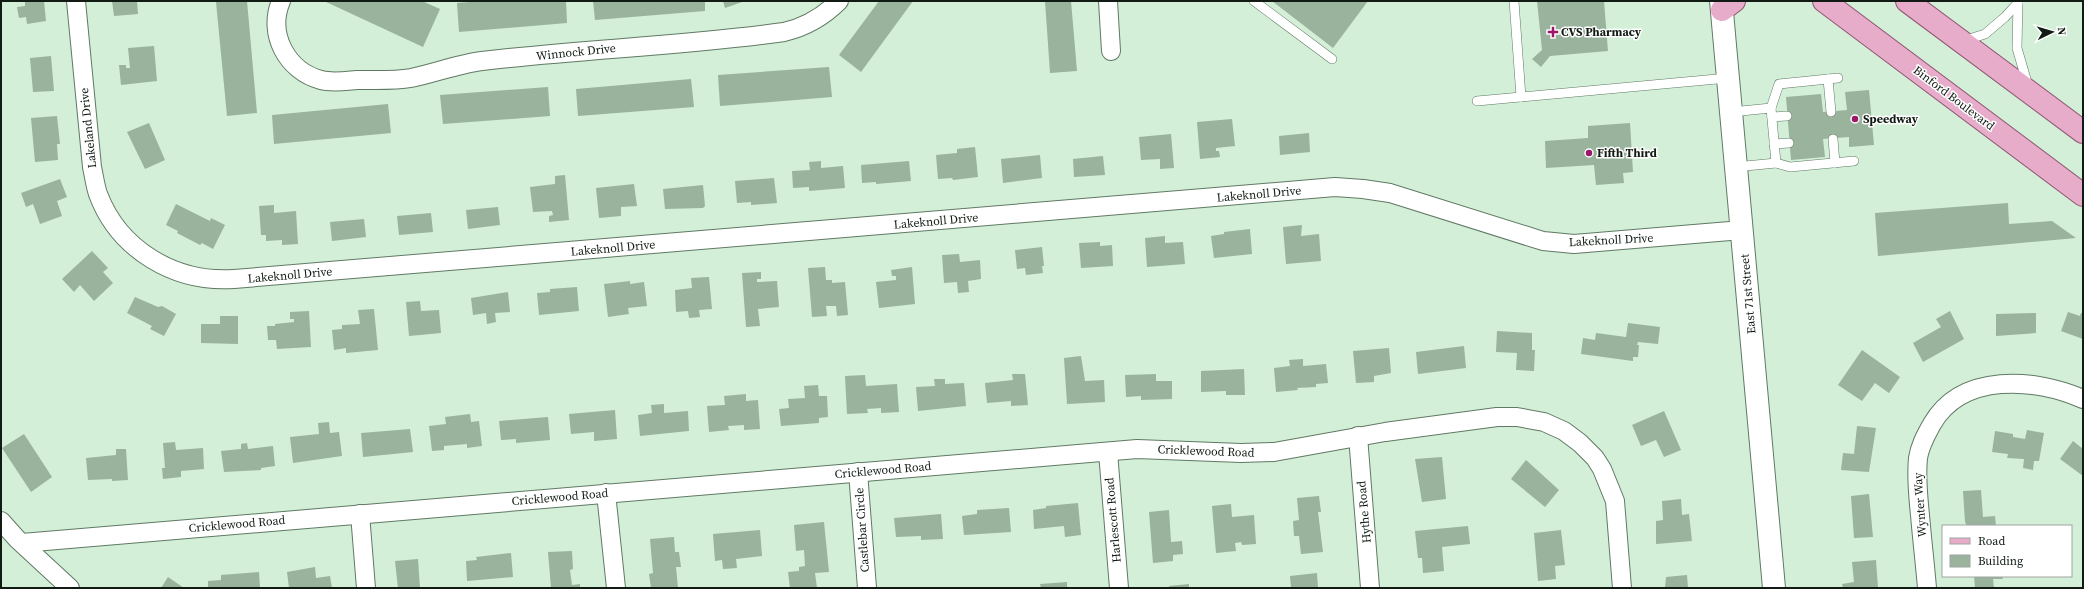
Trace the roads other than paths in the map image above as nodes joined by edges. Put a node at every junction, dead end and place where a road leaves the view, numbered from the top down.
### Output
1 (76, 1) edge
2 (281, 1) edge
3 (839, 1) edge
4 (1108, 1) edge
5 (1254, 1) edge
6 (1514, 1) edge
7 (1824, 1) edge
8 (1907, 1) edge
9 (2018, 2) edge
10 (1726, 4) edge
11 (1961, 42) junction
12 (1111, 51) dead end
13 (1332, 59) dead end
14 (1728, 78) junction
15 (1838, 78) dead end
16 (1828, 79) junction
17 (2030, 93) junction
18 (1520, 97) junction
19 (1477, 101) dead end
20 (1731, 112) junction
21 (1831, 112) dead end
22 (1772, 113) junction
23 (1787, 116) dead end
24 (2083, 132) edge
25 (1833, 139) dead end
26 (1789, 143) dead end
27 (1774, 144) junction
28 (1854, 161) dead end
29 (1776, 163) junction
30 (1835, 163) junction
31 (1735, 167) junction
32 (2083, 196) edge
33 (1742, 230) junction
34 (132, 244) joint
35 (2083, 399) edge
36 (1358, 436) junction
37 (1108, 452) junction
38 (858, 472) junction
39 (606, 493) junction
40 (360, 514) junction
41 (1, 520) edge
42 (22, 543) junction
43 (70, 588) edge
44 (366, 588) edge
45 (616, 588) edge
46 (867, 588) edge
47 (1119, 588) edge
48 (1370, 588) edge
49 (1622, 588) edge
50 (1774, 588) edge
51 (1927, 588) edge

1 - 34 street, Lakeland Drive
2 - 3 street, Winnock Drive
4 - 12 street
5 - 13 lane
6 - 18 lane
7 - 32 main road, Binford Boulevard
8 - 11 main road
9 - 11 lane
9 - 17 lane
10 - 14 main road, East 71st Street
11 - 17 main road
14 - 18 lane
14 - 20 main road, East 71st Street
15 - 16 lane
16 - 21 lane
16 - 22 lane
17 - 24 main road
18 - 19 lane
20 - 22 lane
20 - 31 main road, East 71st Street
22 - 23 lane
22 - 27 lane
25 - 30 lane
26 - 27 lane
27 - 29 lane
28 - 30 lane
29 - 30 lane
29 - 31 lane
31 - 33 main road, East 71st Street
33 - 34 street, Lakeknoll Drive
33 - 50 main road, East 71st Street
35 - 51 street, Wynter Way
36 - 37 street, Cricklewood Road
36 - 48 street, Hythe Road
36 - 49 street, Cricklewood Road
37 - 38 street, Cricklewood Road
37 - 47 street, Harlescott Road
38 - 39 street, Cricklewood Road
38 - 46 street, Castlebar Circle
39 - 40 street, Cricklewood Road
39 - 45 street
40 - 42 street, Cricklewood Road
40 - 44 street
41 - 42 street
42 - 43 street

